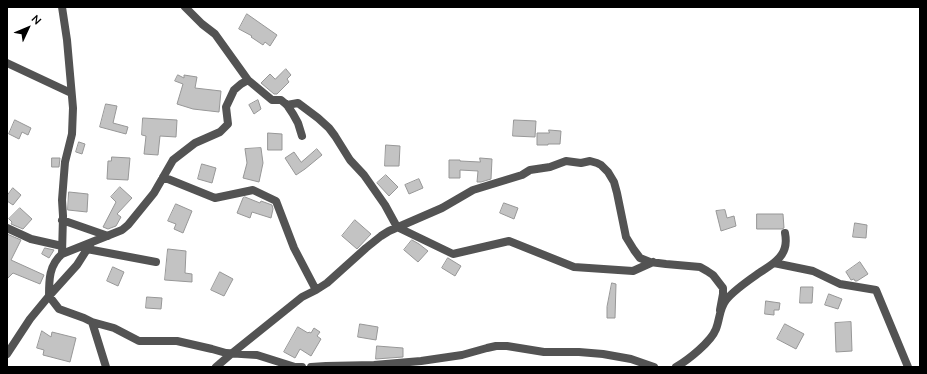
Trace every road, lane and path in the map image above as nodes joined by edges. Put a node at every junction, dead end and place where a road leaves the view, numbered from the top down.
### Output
1 (62, 7) edge
2 (185, 7) edge
3 (7, 63) edge
4 (248, 80) junction
5 (71, 93) junction
6 (287, 105) junction
7 (302, 136) dead end
8 (163, 177) junction
9 (62, 220) junction
10 (397, 227) junction
11 (7, 228) edge
12 (785, 232) dead end
13 (108, 236) junction
14 (89, 246) junction
15 (62, 250) junction
16 (156, 262) dead end
17 (653, 262) junction
18 (774, 263) junction
19 (316, 290) junction
20 (49, 296) junction
21 (720, 310) junction
22 (92, 322) junction
23 (7, 354) edge
24 (231, 354) junction
25 (374, 366) edge
26 (106, 367) edge
27 (216, 367) edge
28 (302, 367) edge
29 (311, 367) edge
30 (654, 367) edge
31 (676, 367) edge
32 (908, 367) edge

1 - 5 street
2 - 4 street
3 - 5 street
4 - 6 street
4 - 8 street
5 - 9 street
6 - 7 street
6 - 10 street
8 - 13 street
8 - 19 street
9 - 13 street
9 - 15 street
10 - 17 street
10 - 17 street
10 - 19 street
11 - 15 street
12 - 18 street
13 - 14 street
14 - 15 street
14 - 16 street
14 - 20 street
15 - 20 street
17 - 21 street
18 - 21 street
18 - 32 street
19 - 24 street
20 - 22 street
20 - 23 street
21 - 31 street
22 - 24 street
22 - 26 street
24 - 27 street
24 - 28 street
25 - 29 street
25 - 30 street

